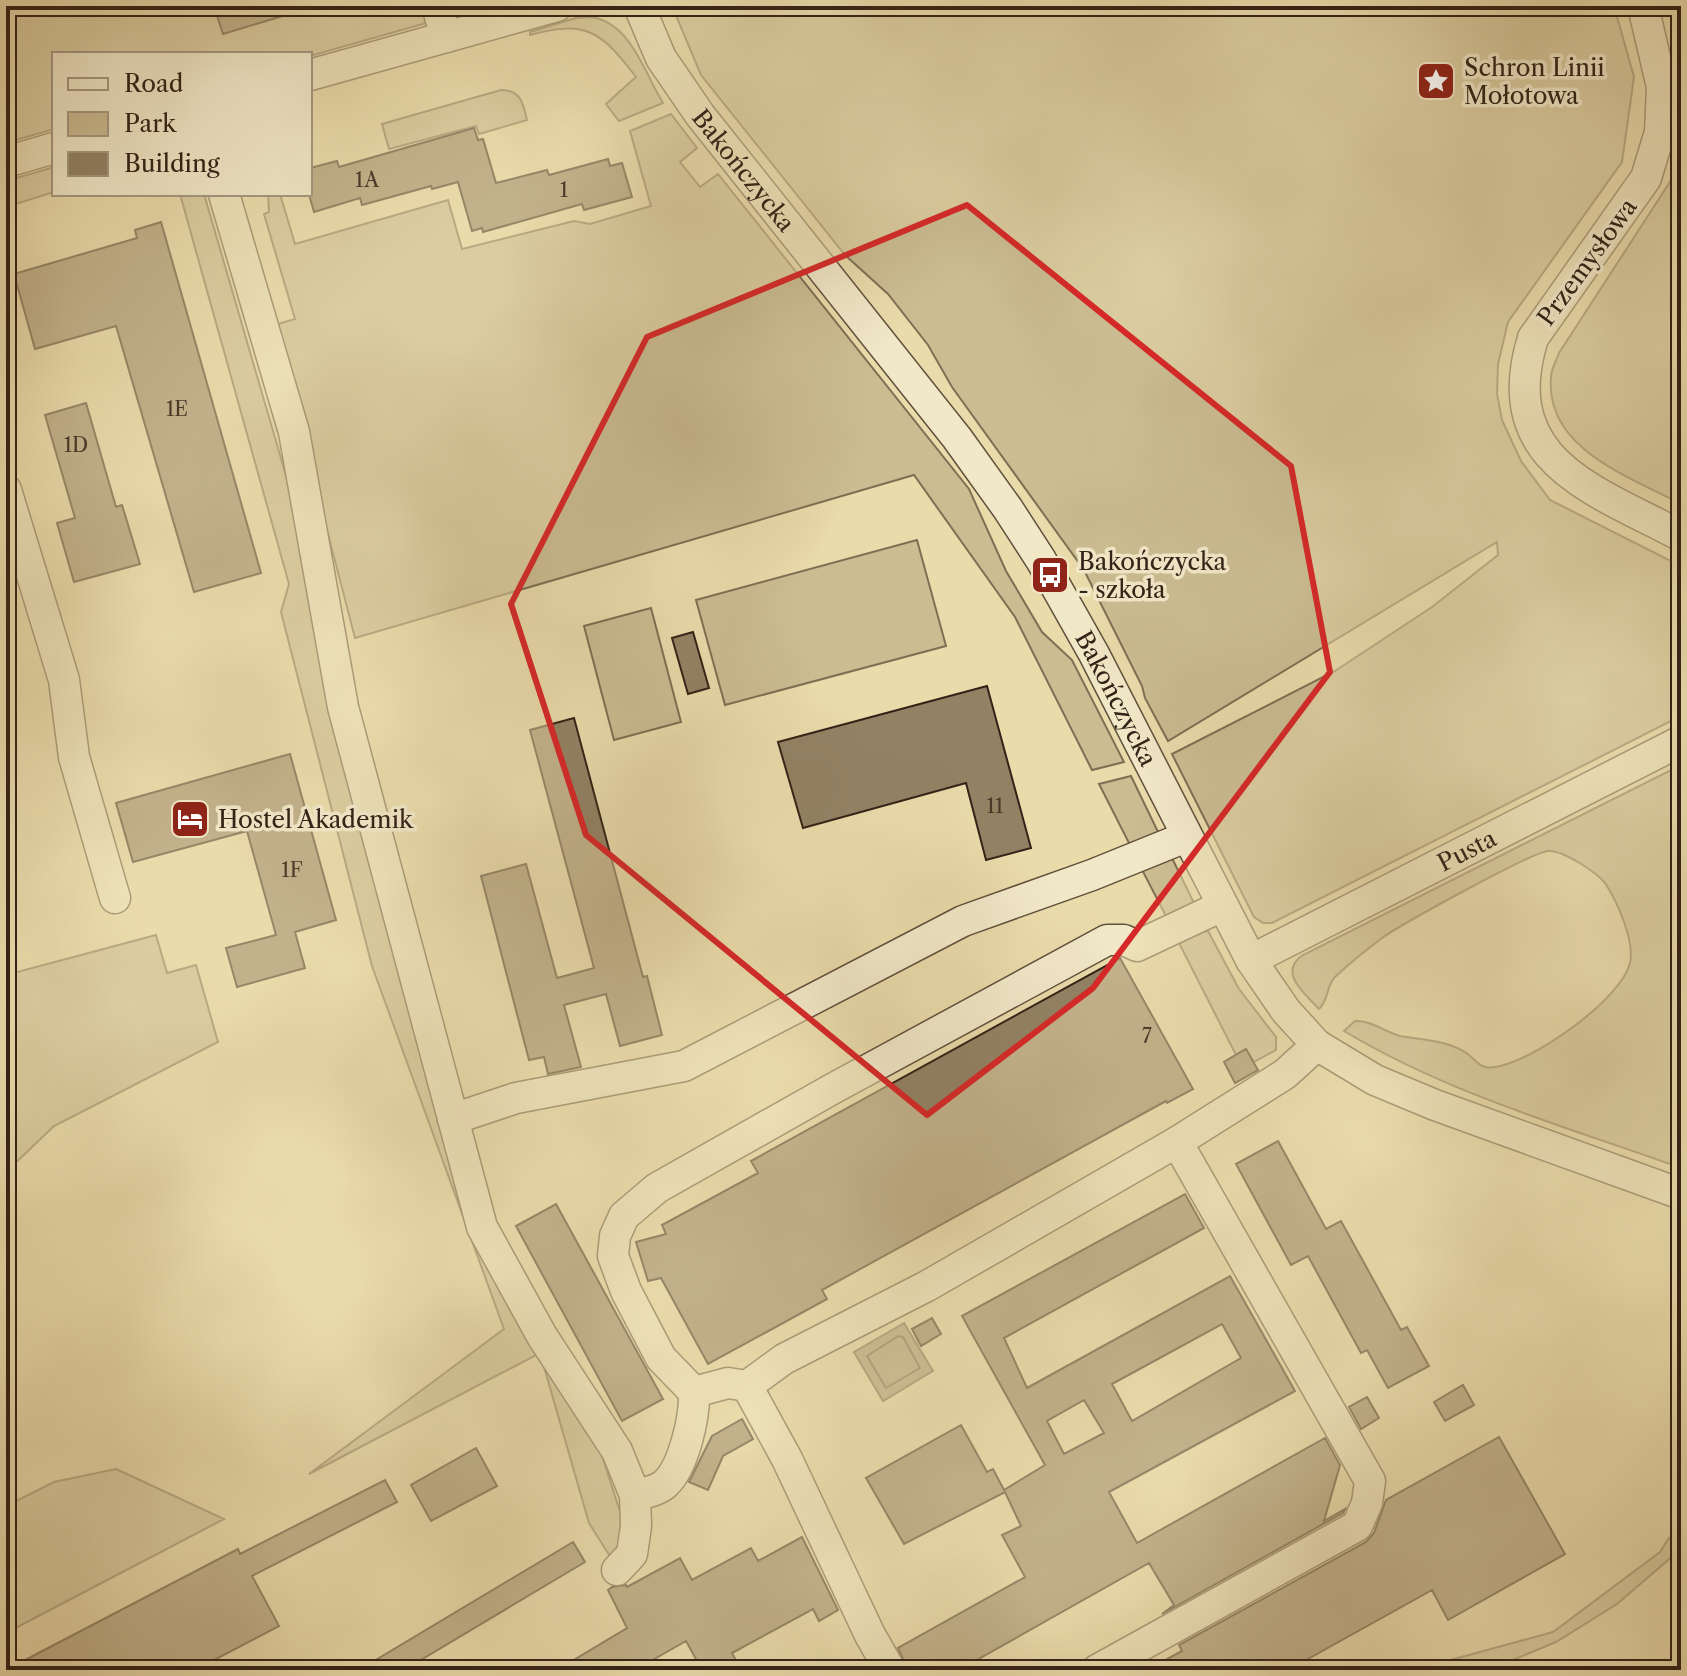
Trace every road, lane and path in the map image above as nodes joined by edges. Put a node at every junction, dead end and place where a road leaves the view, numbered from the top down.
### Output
1 (437, 6) edge
2 (557, 6) edge
3 (639, 6) edge
4 (1643, 6) edge
5 (446, 37) junction
6 (312, 74) edge
7 (52, 149) edge
8 (6, 162) edge
9 (225, 196) edge
10 (6, 490) edge
11 (1681, 536) edge
12 (1681, 741) edge
13 (1186, 837) junction
14 (115, 898) dead end
15 (1222, 906) junction
16 (1251, 960) junction
17 (1317, 1045) junction
18 (453, 1119) junction
19 (1177, 1142) junction
20 (1681, 1194) edge
21 (747, 1386) junction
22 (694, 1392) junction
23 (635, 1495) junction
24 (617, 1570) dead end
25 (890, 1670) edge
26 (1097, 1670) edge

1 - 5 street
2 - 5 street
3 - 13 street, Bakończycka
4 - 11 street, Przemysłowa
5 - 6 street
7 - 8 street
9 - 18 street
10 - 14 street
12 - 16 street, Pusta
13 - 15 street, Bakończycka
13 - 18 street
15 - 16 street, Bakończycka
15 - 22 street
16 - 17 street, Bakończycka
17 - 19 street
17 - 20 street, Bakończycka
18 - 23 street
19 - 21 street
19 - 26 street
21 - 22 street
21 - 25 street
22 - 23 street
23 - 24 street

